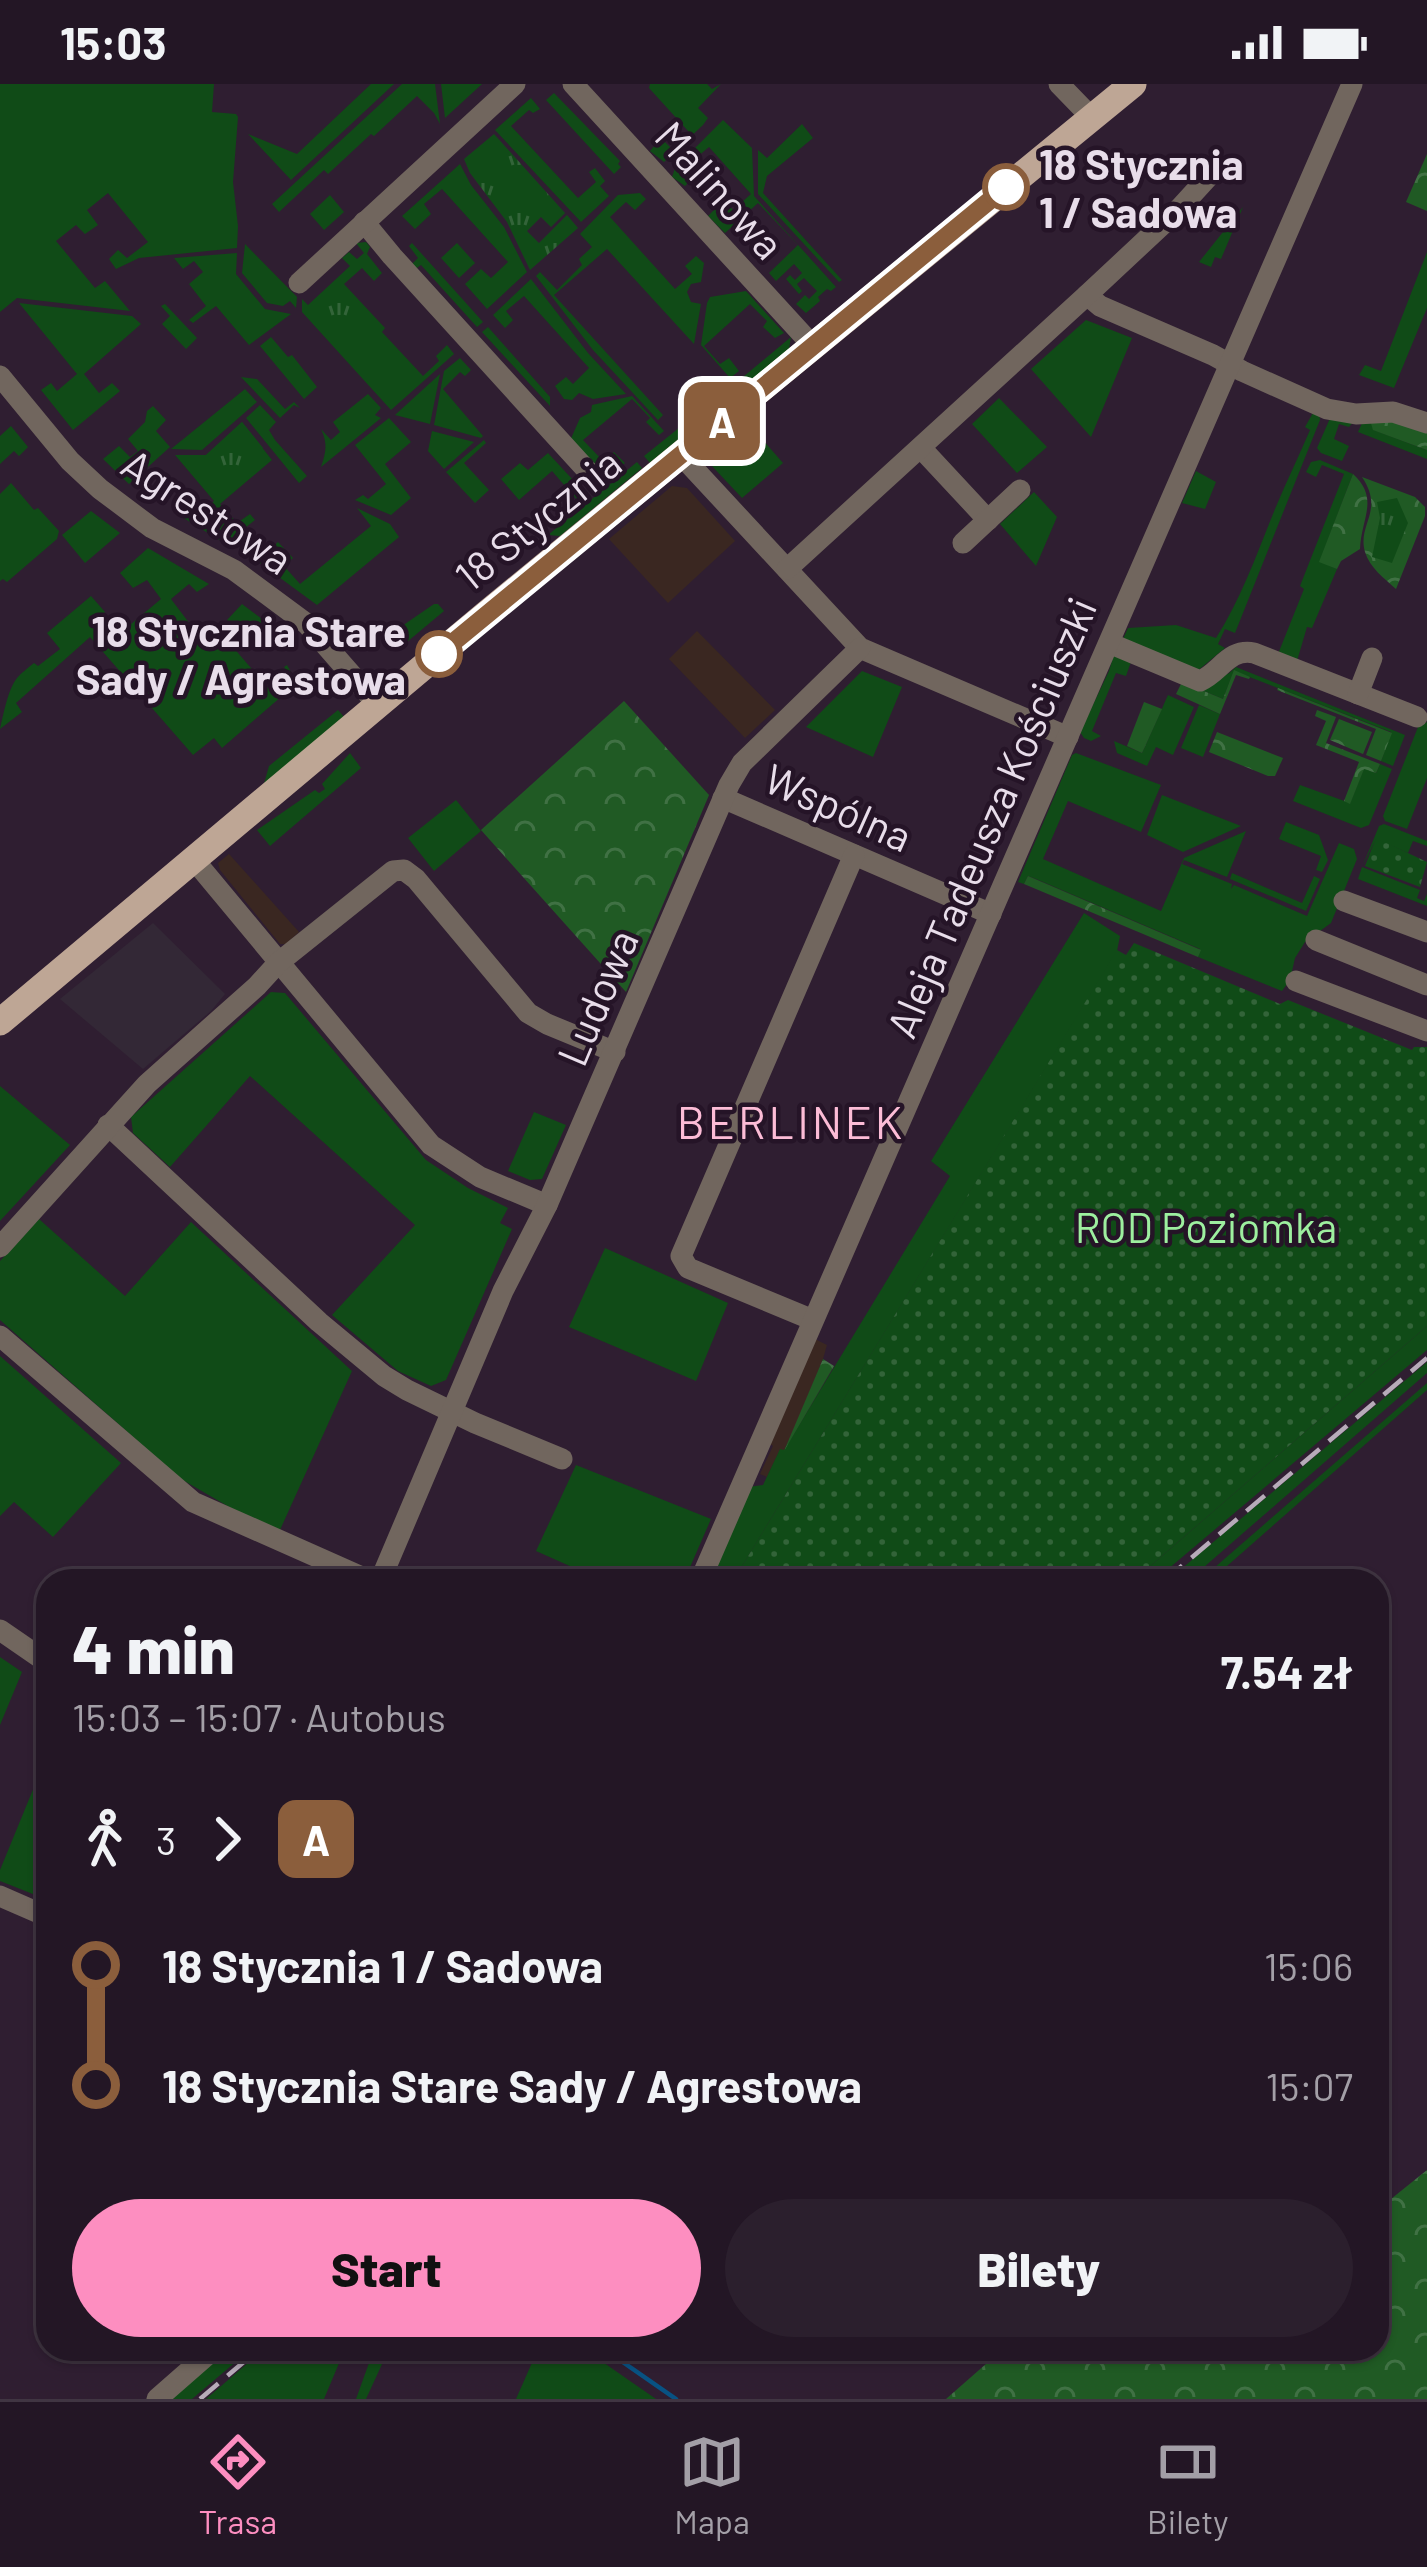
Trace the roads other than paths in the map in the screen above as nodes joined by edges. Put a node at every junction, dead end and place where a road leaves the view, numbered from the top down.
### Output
1 (515, 84) edge
2 (573, 84) edge
3 (1059, 84) edge
4 (1133, 84) edge
5 (1352, 84) edge
6 (1091, 118) junction
7 (1210, 175) dead end
8 (364, 221) junction
9 (298, 283) dead end
10 (1087, 295) junction
11 (813, 346) junction
12 (1229, 364) junction
13 (0, 376) edge
14 (1427, 423) edge
15 (921, 448) junction
16 (681, 455) junction
17 (592, 476) dead end
18 (1020, 490) dead end
19 (988, 520) junction
20 (963, 543) dead end
21 (787, 569) junction
22 (1109, 644) junction
23 (860, 648) junction
24 (1372, 658) dead end
25 (1358, 694) junction
26 (378, 705) junction
27 (1417, 717) dead end
28 (1068, 737) junction
29 (723, 798) junction
30 (854, 855) junction
31 (194, 861) junction
32 (1345, 901) dead end
33 (991, 914) junction
34 (1427, 932) edge
35 (1316, 940) dead end
36 (278, 963) junction
37 (1296, 981) dead end
38 (1427, 985) edge
39 (0, 1022) edge
40 (1427, 1031) edge
41 (615, 1052) junction
42 (108, 1125) junction
43 (547, 1205) junction
44 (0, 1247) edge
45 (813, 1320) junction
46 (0, 1336) edge
47 (452, 1412) junction
48 (562, 1459) dead end
49 (344, 1569) edge
50 (385, 1569) edge
51 (705, 1569) edge
52 (0, 1630) edge
53 (36, 1655) edge
54 (0, 1897) edge
55 (36, 1912) edge
56 (200, 2361) edge
57 (157, 2399) edge

1 - 8 street
2 - 11 street, Malinowa
3 - 6 street
4 - 6 main road, 18 Stycznia
5 - 12 street, Aleja Tadeusza Kościuszki
6 - 11 main road, 18 Stycznia
7 - 10 street
8 - 9 street
8 - 17 street
10 - 12 street
10 - 15 street
11 - 16 main road, 18 Stycznia
12 - 14 street
12 - 22 street, Aleja Tadeusza Kościuszki
13 - 26 street, Agrestowa
15 - 19 street
15 - 21 street
16 - 21 street
16 - 26 main road, 18 Stycznia
18 - 19 street
19 - 20 street
21 - 23 street
22 - 25 street
22 - 28 street, Aleja Tadeusza Kościuszki
23 - 28 street
23 - 29 street, Ludowa
24 - 25 street
25 - 27 street
26 - 31 main road, 18 Stycznia
28 - 33 street, Aleja Tadeusza Kościuszki
29 - 30 street, Wspólna
29 - 41 street, Ludowa
30 - 33 street, Wspólna
30 - 45 street
31 - 36 street
31 - 39 main road, 18 Stycznia
32 - 34 street
33 - 45 street, Aleja Tadeusza Kościuszki
35 - 38 street
36 - 41 street
36 - 42 street
36 - 43 street
37 - 40 street
41 - 43 street, Ludowa
42 - 44 street
42 - 47 street
43 - 47 street, Ludowa
45 - 51 street, Aleja Tadeusza Kościuszki
46 - 49 street
47 - 48 street
47 - 50 street, Ludowa
52 - 53 street
54 - 55 street
56 - 57 street

